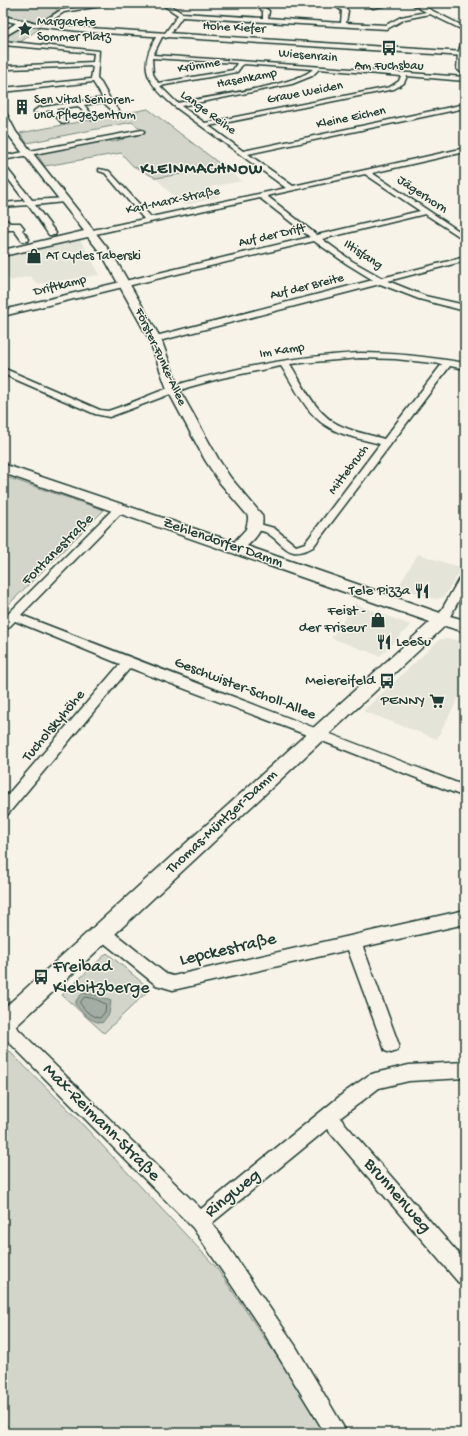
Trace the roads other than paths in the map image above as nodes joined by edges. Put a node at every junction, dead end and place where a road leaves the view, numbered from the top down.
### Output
1 (117, 3) edge
2 (163, 3) edge
3 (256, 3) edge
4 (335, 3) edge
5 (393, 3) edge
6 (413, 3) edge
7 (57, 6) dead end
8 (373, 6) dead end
9 (64, 11) junction
10 (431, 12) junction
11 (182, 15) junction
12 (3, 18) edge
13 (265, 20) junction
14 (23, 22) junction
15 (343, 24) junction
16 (41, 25) junction
17 (465, 29) edge
18 (3, 35) edge
19 (163, 36) junction
20 (465, 41) edge
21 (3, 43) edge
22 (463, 54) edge
23 (149, 56) junction
24 (241, 62) junction
25 (95, 64) junction
26 (12, 67) dead end
27 (317, 68) junction
28 (465, 74) edge
29 (404, 75) junction
30 (465, 79) edge
31 (94, 80) junction
32 (156, 85) junction
33 (3, 90) edge
34 (105, 100) junction
35 (80, 104) junction
36 (176, 105) junction
37 (465, 106) edge
38 (52, 108) junction
39 (43, 110) dead end
40 (118, 113) dead end
41 (3, 116) edge
42 (92, 118) dead end
43 (64, 122) dead end
44 (204, 125) junction
45 (6, 128) edge
46 (142, 132) dead end
47 (465, 150) edge
48 (242, 153) junction
49 (28, 154) junction
50 (3, 158) edge
51 (3, 167) edge
52 (101, 170) dead end
53 (366, 172) junction
54 (292, 189) junction
55 (262, 196) junction
56 (64, 200) junction
57 (30, 203) junction
58 (3, 205) edge
59 (425, 212) junction
60 (149, 220) junction
61 (5, 222) edge
62 (52, 233) dead end
63 (91, 233) junction
64 (317, 238) junction
65 (465, 238) edge
66 (25, 239) dead end
67 (3, 253) edge
68 (465, 259) edge
69 (381, 281) junction
70 (124, 284) junction
71 (465, 308) edge
72 (3, 313) edge
73 (155, 339) junction
74 (448, 362) junction
75 (284, 363) junction
76 (465, 366) edge
77 (3, 371) edge
78 (174, 389) junction
79 (387, 443) junction
80 (3, 468) edge
81 (119, 510) junction
82 (256, 526) junction
83 (236, 548) junction
84 (318, 576) junction
85 (465, 579) edge
86 (13, 616) junction
87 (442, 620) junction
88 (3, 626) edge
89 (465, 626) edge
90 (427, 632) junction
91 (465, 634) edge
92 (128, 662) junction
93 (318, 733) junction
94 (465, 792) edge
95 (3, 810) edge
96 (465, 917) edge
97 (103, 933) junction
98 (353, 942) junction
99 (3, 1025) edge
100 (391, 1045) dead end
101 (465, 1070) edge
102 (328, 1117) junction
103 (200, 1221) junction
104 (465, 1275) edge
105 (337, 1433) edge

1 - 9 street
2 - 11 street
3 - 13 street
4 - 15 street
5 - 8 street
6 - 10 street
7 - 9 street
9 - 16 street
10 - 15 street
10 - 17 street
11 - 13 street
11 - 19 street
12 - 14 street, Hohe Kiefer
13 - 15 street
14 - 16 street, Hohe Kiefer
14 - 18 street
16 - 19 street, Hohe Kiefer
19 - 22 street, Hohe Kiefer
19 - 23 street
20 - 22 street
21 - 25 street
22 - 28 street
23 - 24 street, Wiesenrain
23 - 32 street, Lange Reihe
24 - 27 street, Wiesenrain
24 - 32 street, Krümme
25 - 26 street
25 - 31 street
27 - 29 street, Wiesenrain
27 - 36 street, Hasenkamp
29 - 30 street, Wiesenrain
29 - 44 street, Graue Weiden
31 - 33 street
31 - 34 street
32 - 36 street, Lange Reihe
34 - 35 street
34 - 40 street
35 - 38 street
35 - 42 street
36 - 44 street, Lange Reihe
37 - 48 street, Kleine Eichen
38 - 39 street
38 - 43 street
41 - 45 street, Förster-Funke-Allee
44 - 48 street, Lange Reihe
45 - 49 street, Förster-Funke-Allee
46 - 49 street
47 - 53 street, Karl-Marx-Straße
48 - 54 street, Lange Reihe
49 - 50 street
49 - 56 street, Förster-Funke-Allee
51 - 57 street
52 - 60 street
53 - 54 street, Karl-Marx-Straße
53 - 59 street, Jägerhorn
54 - 55 street, Karl-Marx-Straße
55 - 60 street, Karl-Marx-Straße
55 - 64 street, Iltisfang
56 - 57 street
56 - 63 street, Förster-Funke-Allee
57 - 58 street
57 - 62 street
59 - 64 street, Auf der Drift
59 - 65 street, Jägerhorn
60 - 63 street, Karl-Marx-Straße
61 - 66 street
63 - 67 street, Karl-Marx-Straße
63 - 70 street, Förster-Funke-Allee
64 - 69 street, Iltisfang
64 - 70 street, Auf der Drift
68 - 69 street, Auf der Breite
69 - 71 street, Iltisfang
69 - 73 street, Auf der Breite
70 - 72 street, Driftkamp
70 - 73 street, Förster-Funke-Allee
73 - 78 street, Förster-Funke-Allee
74 - 75 street, Im Kamp
74 - 76 street, Im Kamp
74 - 79 street, Mittebruch
75 - 78 street, Im Kamp
75 - 79 street
77 - 78 street, Im Kamp
78 - 82 street, Förster-Funke-Allee
79 - 82 street, Mittebruch
80 - 81 street, Zehlendorfer Damm
81 - 83 street, Zehlendorfer Damm
81 - 86 street, Fontanestraße
82 - 83 street
83 - 84 street, Zehlendorfer Damm
84 - 87 street, Zehlendorfer Damm
84 - 90 street
85 - 87 street
86 - 88 street, Fontanestraße
86 - 92 street, Geschwister-Scholl-Allee
87 - 89 street, Zehlendorfer Damm
87 - 90 street, Thomas-Müntzer-Damm
87 - 91 street, Zehlendorfer Damm
90 - 93 street, Thomas-Müntzer-Damm
92 - 93 street, Geschwister-Scholl-Allee
92 - 95 street, Tucholskyhöhe
93 - 94 street, Geschwister-Scholl-Allee
93 - 97 street, Thomas-Müntzer-Damm
96 - 98 street, Lepckestraße
97 - 98 street, Lepckestraße
97 - 99 street, Thomas-Müntzer-Damm
98 - 100 street
99 - 103 street, Max-Reimann-Straße
101 - 102 street, Ringweg
102 - 103 street, Ringweg
102 - 104 street, Brunnenweg
103 - 105 street, Ringweg

